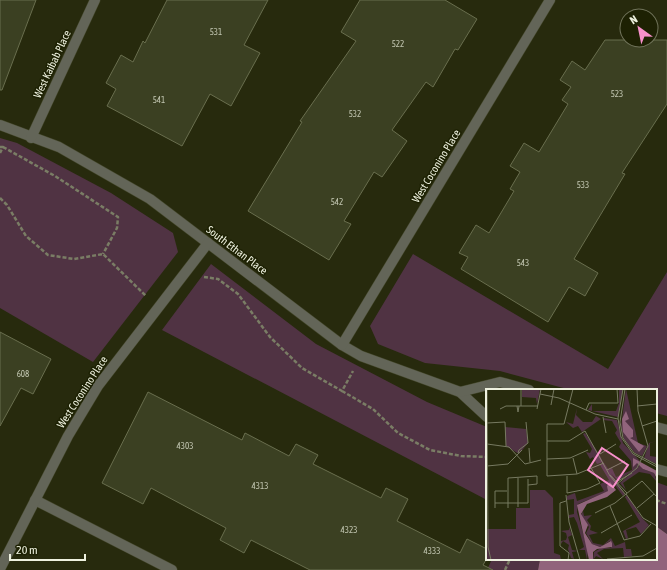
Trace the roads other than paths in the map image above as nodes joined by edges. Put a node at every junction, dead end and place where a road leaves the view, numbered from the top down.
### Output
1 (95, 0) edge
2 (550, 0) edge
3 (0, 125) edge
4 (31, 138) junction
5 (208, 243) junction
6 (342, 345) junction
7 (525, 389) edge
8 (460, 392) junction
9 (486, 416) edge
10 (657, 427) edge
11 (667, 430) edge
12 (657, 469) edge
13 (667, 472) edge
14 (35, 500) junction
15 (0, 569) edge
16 (172, 570) edge

1 - 4 street, West Kaibab Place
2 - 6 street, West Coconino Place
3 - 4 street, South Ethan Place
4 - 5 street, South Ethan Place
5 - 6 street, South Ethan Place
5 - 14 street, West Coconino Place
6 - 8 street, South Ethan Place
7 - 8 street
8 - 9 street, South Ethan Place
10 - 11 street
12 - 13 street
14 - 15 street, West Coconino Place
14 - 16 street

